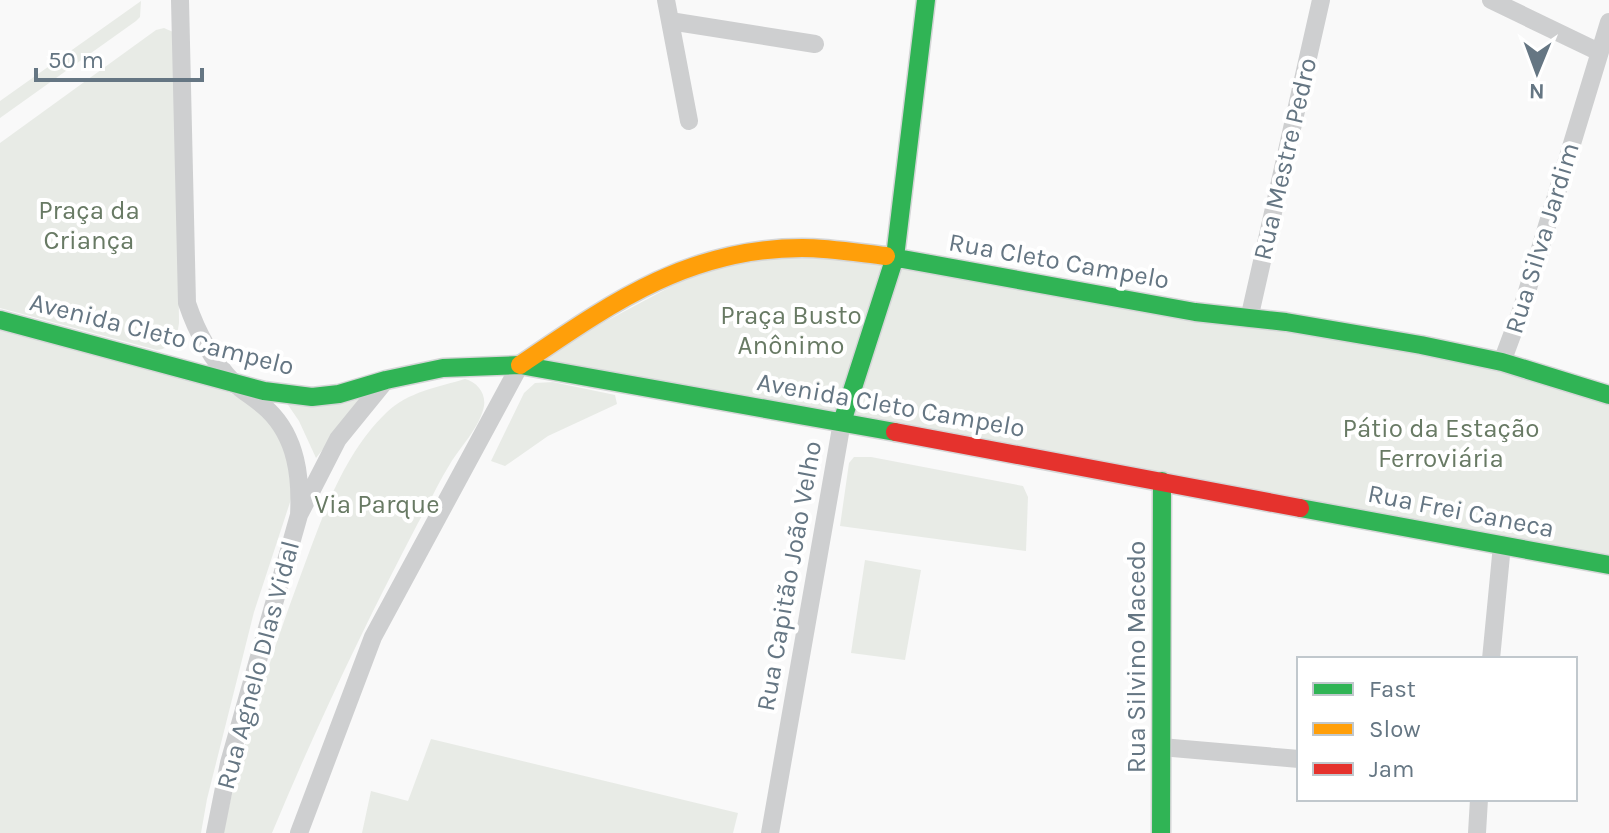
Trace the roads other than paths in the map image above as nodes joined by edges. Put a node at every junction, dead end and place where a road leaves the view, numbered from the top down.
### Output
1 (180, 0) edge
2 (666, 0) edge
3 (926, 0) edge
4 (1321, 0) edge
5 (1491, 0) edge
6 (670, 21) junction
7 (1609, 22) edge
8 (815, 44) dead end
9 (1599, 52) junction
10 (689, 121) dead end
11 (895, 257) junction
12 (1249, 319) junction
13 (0, 320) edge
14 (1502, 362) junction
15 (520, 365) junction
16 (386, 380) junction
17 (233, 381) junction
18 (1609, 395) edge
19 (842, 422) junction
20 (1162, 481) junction
21 (299, 515) junction
22 (1502, 545) junction
23 (1609, 565) edge
24 (1491, 657) edge
25 (1161, 747) junction
26 (1297, 759) edge
27 (1479, 801) edge
28 (215, 833) edge
29 (299, 833) edge
30 (770, 833) edge
31 (1161, 833) edge
32 (1477, 833) edge

1 - 17 street
2 - 6 street
3 - 11 main road, Rua Capitão João Velho
4 - 12 street, Rua Mestre Pedro
5 - 9 street
6 - 8 street
6 - 10 street
7 - 9 street, Rua Silva Jardim
9 - 14 street, Rua Silva Jardim
11 - 12 main road, Rua Cleto Campelo
11 - 15 main road, Rua Cleto Campelo
11 - 19 main road, Rua Capitão João Velho
12 - 14 main road, Rua Cleto Campelo
13 - 17 main road, Avenida Cleto Campelo
14 - 18 main road, Rua Cleto Campelo
15 - 16 main road, Avenida Cleto Campelo
15 - 19 main road, Avenida Cleto Campelo
15 - 29 street
16 - 17 main road, Avenida Cleto Campelo
16 - 21 street, Rua Agnelo DIas Vidal
17 - 21 street
19 - 20 main road, Avenida Cleto Campelo
19 - 30 street, Rua Capitão João Velho
20 - 22 main road, Rua Frei Caneca
20 - 25 main road, Rua Silvino Macedo
21 - 28 street, Rua Agnelo DIas Vidal
22 - 23 main road, Rua Frei Caneca
22 - 24 street
25 - 26 street
25 - 31 main road, Rua Silvino Macedo
27 - 32 street

